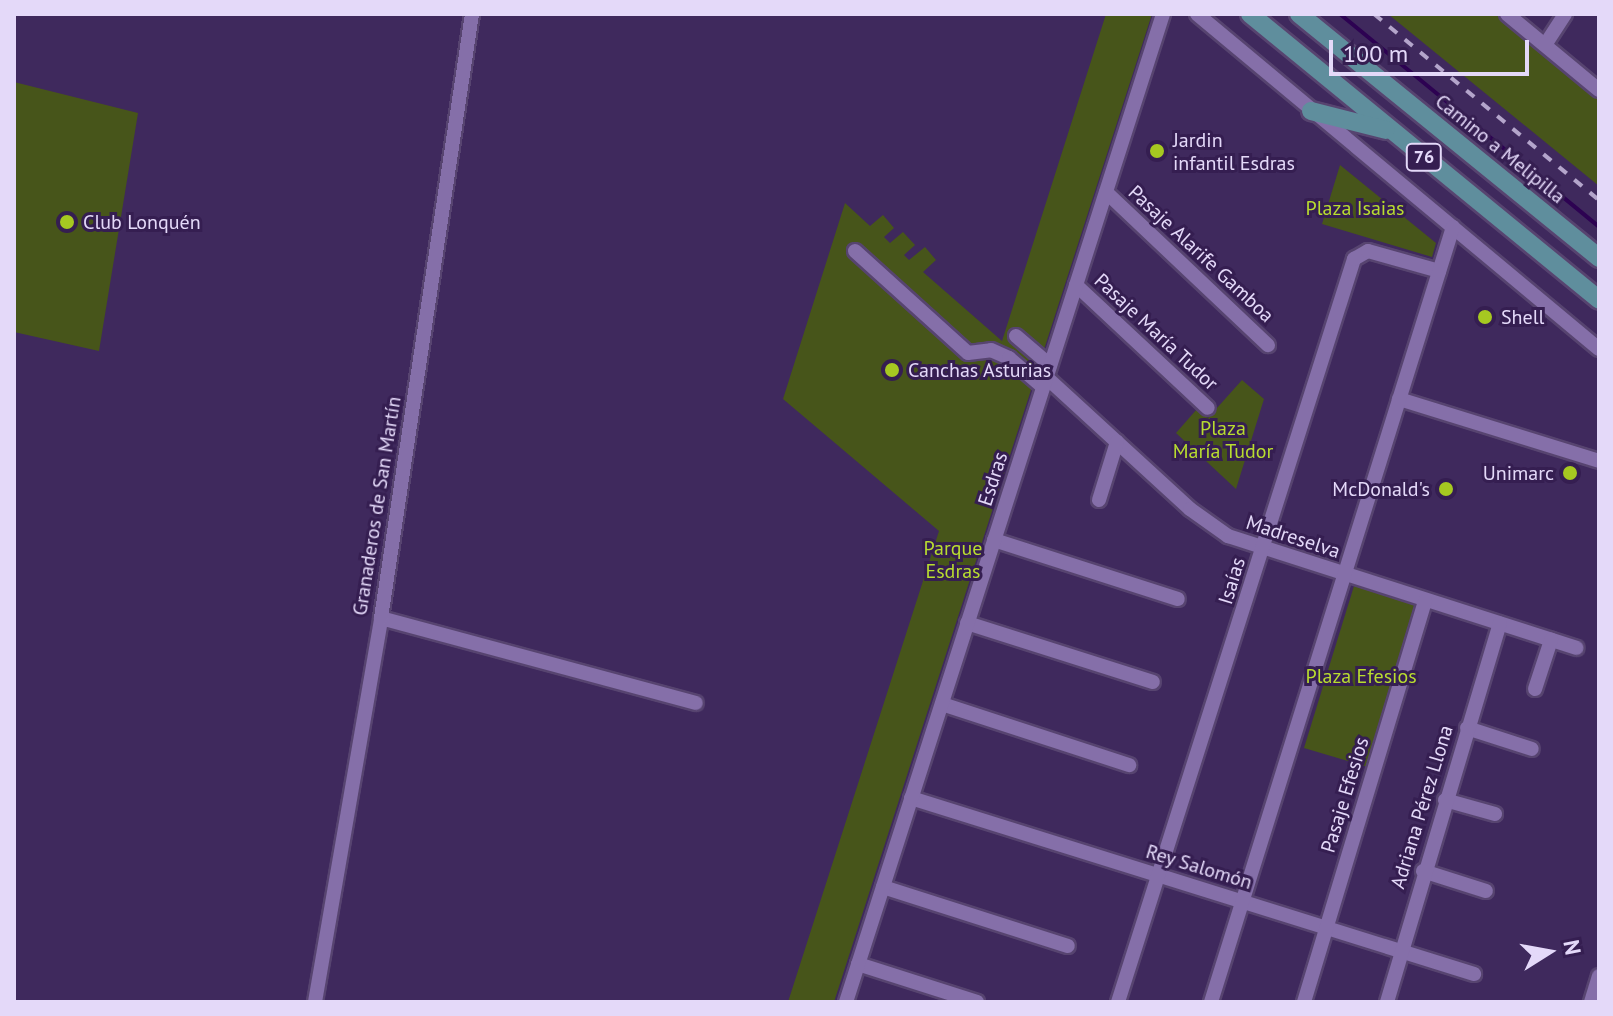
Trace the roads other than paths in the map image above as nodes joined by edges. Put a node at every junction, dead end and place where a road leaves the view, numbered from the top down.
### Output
1 (472, 14) edge
2 (1163, 14) edge
3 (1197, 14) edge
4 (1250, 14) edge
5 (1299, 14) edge
6 (1507, 14) edge
7 (1565, 14) edge
8 (1545, 45) junction
9 (1599, 90) edge
10 (1311, 111) junction
11 (1396, 134) junction
12 (1106, 192) junction
13 (1453, 227) junction
14 (855, 251) dead end
15 (1599, 258) edge
16 (1439, 271) junction
17 (1076, 285) junction
18 (1599, 300) edge
19 (1016, 336) dead end
20 (1268, 345) dead end
21 (1599, 349) edge
22 (1047, 377) junction
23 (1399, 399) junction
24 (1208, 408) dead end
25 (1117, 442) junction
26 (1599, 461) edge
27 (1099, 500) dead end
28 (994, 540) junction
29 (1262, 550) junction
30 (1344, 575) junction
31 (1178, 599) dead end
32 (1425, 601) junction
33 (381, 618) junction
34 (967, 623) junction
35 (1500, 624) junction
36 (1551, 640) junction
37 (1576, 648) dead end
38 (1153, 682) dead end
39 (1535, 689) dead end
40 (696, 703) dead end
41 (942, 704) junction
42 (1467, 728) junction
43 (1532, 749) dead end
44 (1129, 765) dead end
45 (911, 798) junction
46 (1445, 800) junction
47 (1495, 814) dead end
48 (1423, 871) junction
49 (1159, 875) junction
50 (883, 887) junction
51 (1486, 891) dead end
52 (1242, 901) junction
53 (1326, 927) junction
54 (1068, 946) dead end
55 (1401, 951) junction
56 (858, 964) junction
57 (1474, 974) dead end
58 (1597, 981) edge
59 (315, 1002) edge
60 (846, 1002) edge
61 (977, 1002) edge
62 (1118, 1002) edge
63 (1211, 1002) edge
64 (1304, 1002) edge
65 (1387, 1002) edge
66 (1581, 1002) edge
67 (1591, 1002) edge

1 - 33 street, Granaderos de San Martín
2 - 12 street, Esdras
3 - 10 street
4 - 11 main road, 76
5 - 15 main road, Camino a Melipilla / 76
6 - 8 street
7 - 8 street
8 - 9 street
10 - 11 main road
10 - 13 street
11 - 18 main road, 76
12 - 17 street, Esdras
12 - 20 street, Pasaje Alarife Gamboa
13 - 16 street
13 - 21 street
14 - 22 street, Madreselva
16 - 23 street
16 - 29 street, Isaías
17 - 22 street, Esdras
17 - 24 street, Pasaje María Tudor
19 - 22 street, Madreselva
22 - 25 street, Madreselva
22 - 28 street, Esdras
23 - 26 street
23 - 30 street
25 - 27 street
25 - 29 street, Madreselva
28 - 31 street
28 - 34 street, Esdras
29 - 30 street, Madreselva
29 - 49 street, Isaías
30 - 32 street, Madreselva
30 - 52 street
32 - 35 street, Madreselva
32 - 53 street, Pasaje Efesios
33 - 40 street
33 - 59 street, Granaderos de San Martín
34 - 38 street
34 - 41 street, Esdras
35 - 36 street, Madreselva
35 - 42 street, Adriana Pérez Llona
36 - 37 street, Madreselva
36 - 39 street
41 - 44 street
41 - 45 street, Esdras
42 - 43 street
42 - 46 street, Adriana Pérez Llona
45 - 49 street, Rey Salomón
45 - 50 street, Esdras
46 - 47 street
46 - 48 street, Adriana Pérez Llona
48 - 51 street
48 - 55 street, Adriana Pérez Llona
49 - 52 street, Rey Salomón
49 - 62 street, Isaías
50 - 54 street
50 - 56 street, Esdras
52 - 53 street, Rey Salomón
52 - 63 street
53 - 55 street, Rey Salomón
53 - 64 street, Pasaje Efesios
55 - 57 street, Rey Salomón
55 - 65 street, Adriana Pérez Llona
56 - 60 street, Esdras
56 - 61 street
58 - 66 street
58 - 67 street

